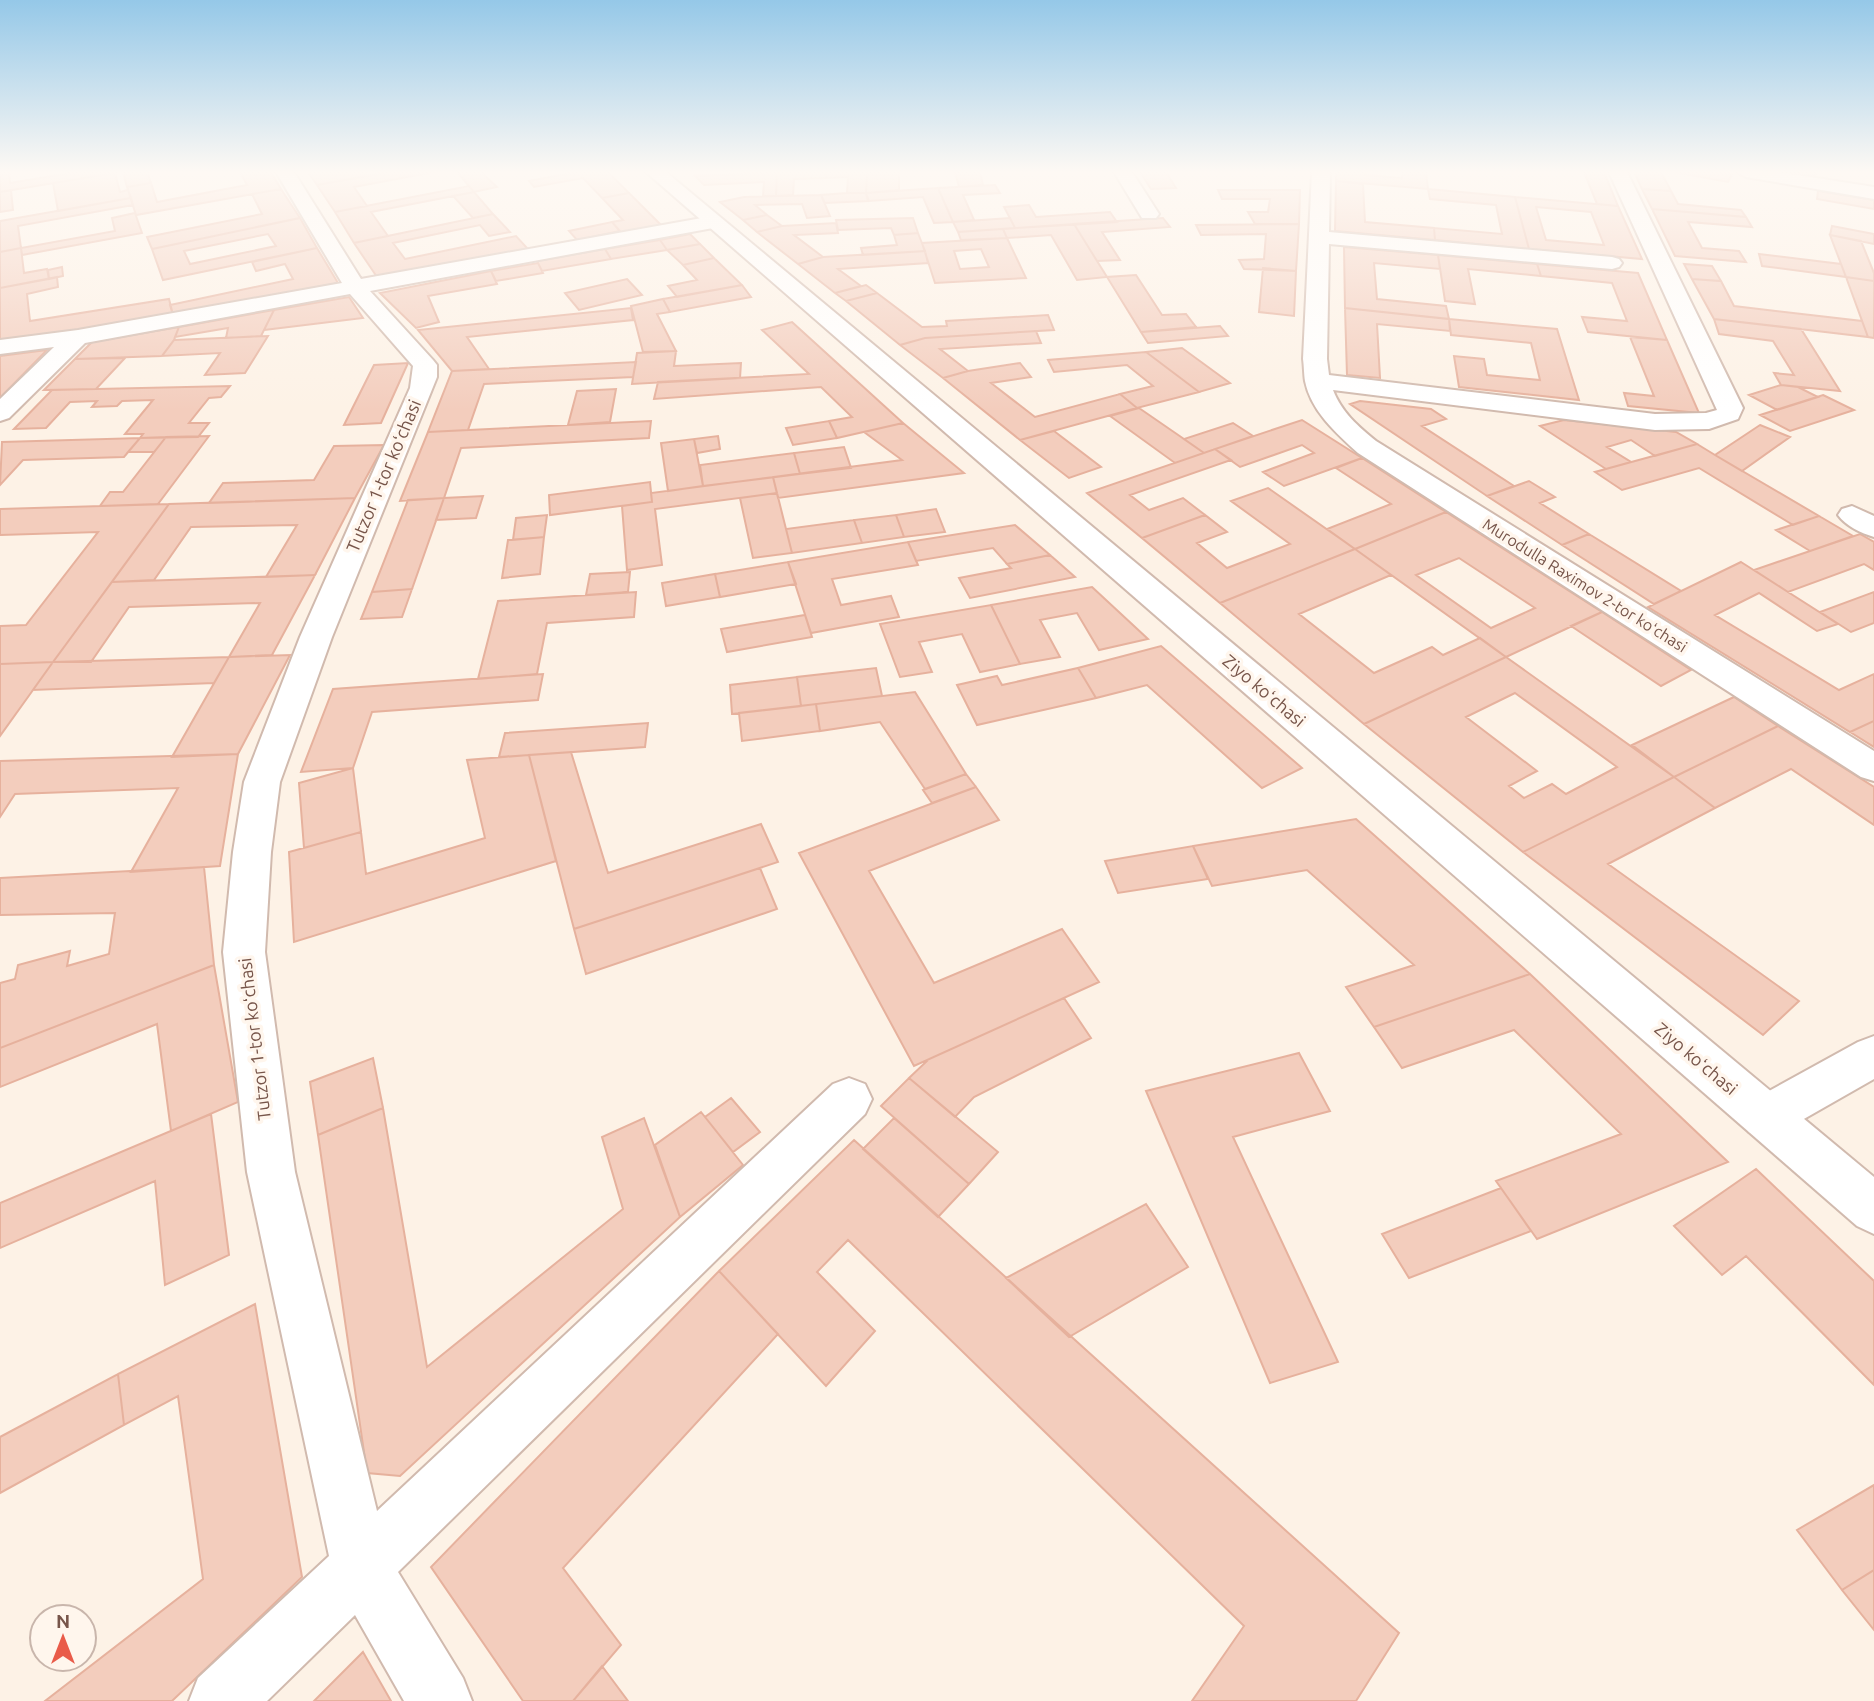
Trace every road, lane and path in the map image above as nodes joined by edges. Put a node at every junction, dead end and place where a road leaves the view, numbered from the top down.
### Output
1 (333, 251) edge
2 (554, 251) edge
3 (748, 251) edge
4 (1319, 251) edge
5 (1481, 251) edge
6 (1656, 251) edge
7 (1612, 263) dead end
8 (355, 288) junction
9 (78, 337) junction
10 (0, 347) edge
11 (1317, 381) junction
12 (0, 413) edge
13 (1874, 768) edge
14 (1874, 1056) edge
15 (849, 1099) dead end
16 (1765, 1117) junction
17 (1874, 1209) edge
18 (361, 1568) junction
19 (221, 1701) edge
20 (440, 1701) edge

1 - 8 street, Tutzor 1-tor koʻchasi
2 - 8 street
3 - 16 street, Ziyo koʻchasi
4 - 11 street, Murodulla Raximov 2-tor koʻchasi
5 - 7 street
6 - 11 street
8 - 9 street
8 - 18 street, Tutzor 1-tor koʻchasi
9 - 10 street
9 - 12 street
11 - 13 street, Murodulla Raximov 2-tor koʻchasi
14 - 16 street
15 - 18 street
16 - 17 street, Ziyo koʻchasi
18 - 19 street
18 - 20 street, Tutzor 1-tor koʻchasi

